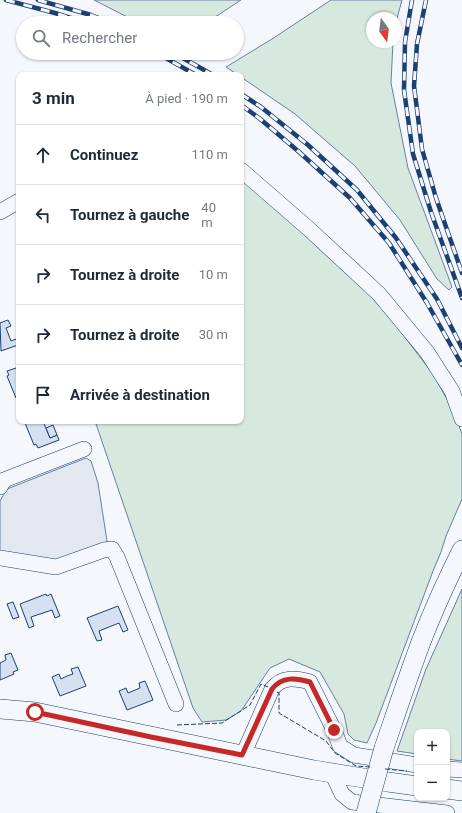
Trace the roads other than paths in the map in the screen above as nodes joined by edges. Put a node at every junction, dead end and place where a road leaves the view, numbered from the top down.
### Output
1 (244, 173) edge
2 (16, 203) edge
3 (0, 212) edge
4 (462, 419) edge
5 (84, 449) dead end
6 (1, 479) edge
7 (462, 550) edge
8 (0, 558) edge
9 (176, 704) dead end
10 (0, 709) edge
11 (242, 755) junction
12 (414, 765) edge
13 (450, 768) edge
14 (462, 770) edge
15 (332, 773) junction
16 (414, 786) edge
17 (450, 789) edge
18 (462, 791) edge
19 (366, 813) edge
20 (447, 813) edge

1 - 4 street
2 - 3 street
5 - 6 street
7 - 19 main road, bridge
8 - 9 street
10 - 11 main road
11 - 12 street
11 - 15 main road
13 - 14 street
15 - 16 main road
15 - 20 street
17 - 18 main road

